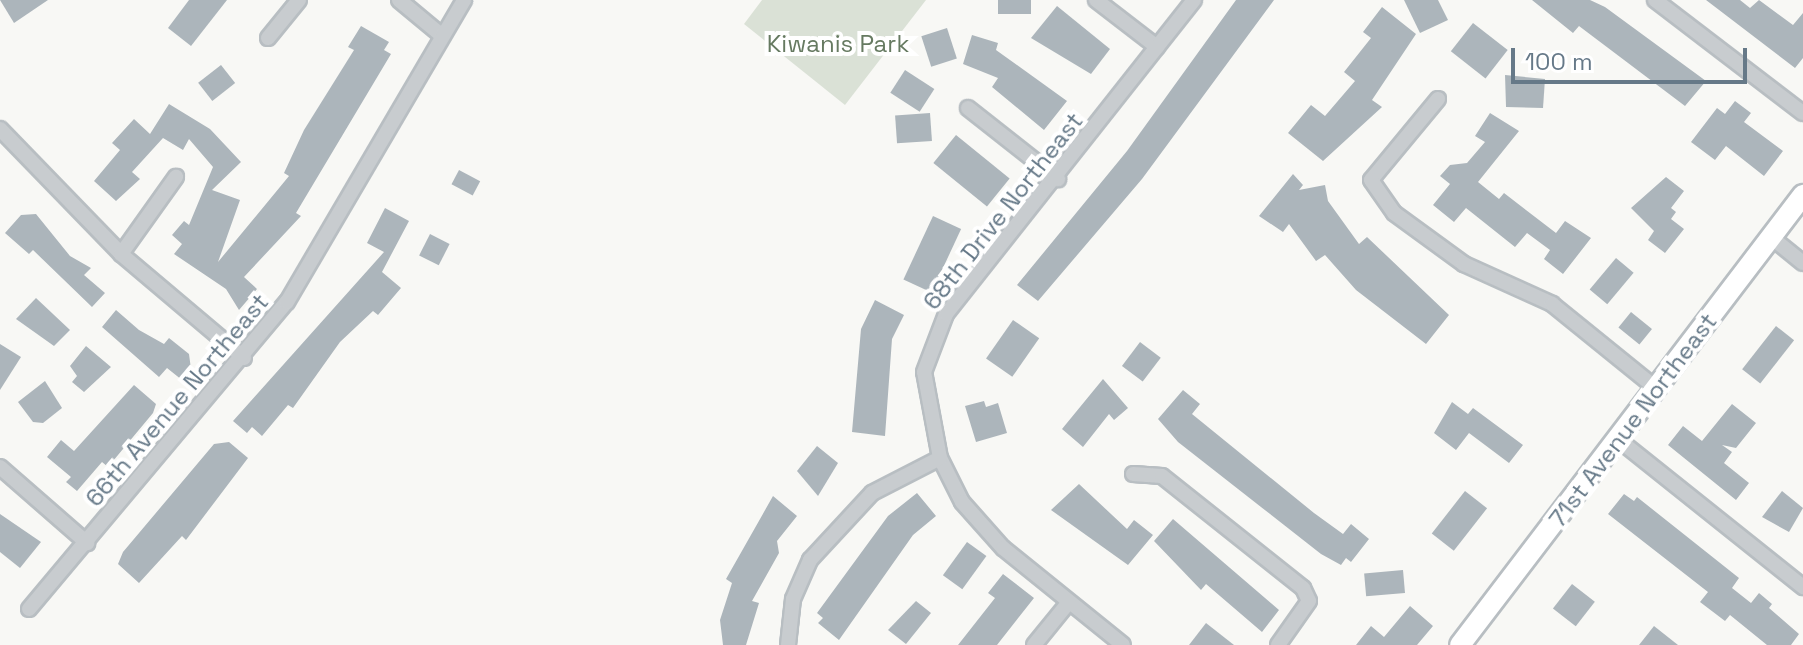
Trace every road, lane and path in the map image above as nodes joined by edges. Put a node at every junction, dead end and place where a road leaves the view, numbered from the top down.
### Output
1 (299, 0) edge
2 (399, 0) edge
3 (464, 0) edge
4 (1096, 0) edge
5 (1194, 0) edge
6 (1655, 0) edge
7 (441, 35) junction
8 (268, 38) dead end
9 (1157, 47) junction
10 (1438, 99) dead end
11 (968, 108) dead end
12 (1803, 113) edge
13 (0, 129) edge
14 (176, 177) dead end
15 (1058, 179) junction
16 (1803, 195) edge
17 (1771, 237) junction
18 (121, 254) junction
19 (1803, 263) edge
20 (244, 358) junction
21 (1657, 389) junction
22 (1619, 440) junction
23 (940, 458) junction
24 (0, 467) edge
25 (1133, 474) dead end
26 (87, 543) junction
27 (1803, 587) edge
28 (1069, 602) junction
29 (29, 609) dead end
30 (788, 645) edge
31 (1034, 645) edge
32 (1123, 645) edge
33 (1278, 645) edge
34 (1460, 645) edge

1 - 8 street
2 - 7 street
3 - 7 street, 66th Avenue Northeast
4 - 9 street
5 - 9 street, 68th Drive Northeast
6 - 12 street
7 - 20 street, 66th Avenue Northeast
9 - 15 street, 68th Drive Northeast
10 - 21 street
11 - 15 street
13 - 18 street
14 - 18 street
15 - 23 street, 68th Drive Northeast
16 - 17 street, 71st Avenue Northeast
17 - 19 street
17 - 21 street, 71st Avenue Northeast
18 - 20 street
20 - 26 street, 66th Avenue Northeast
21 - 22 street, 71st Avenue Northeast
22 - 27 street
22 - 34 street, 71st Avenue Northeast
23 - 28 street, 68th Drive Northeast
23 - 30 street
24 - 26 street
25 - 33 street
26 - 29 street, 66th Avenue Northeast
28 - 31 street
28 - 32 street, 68th Drive Northeast

